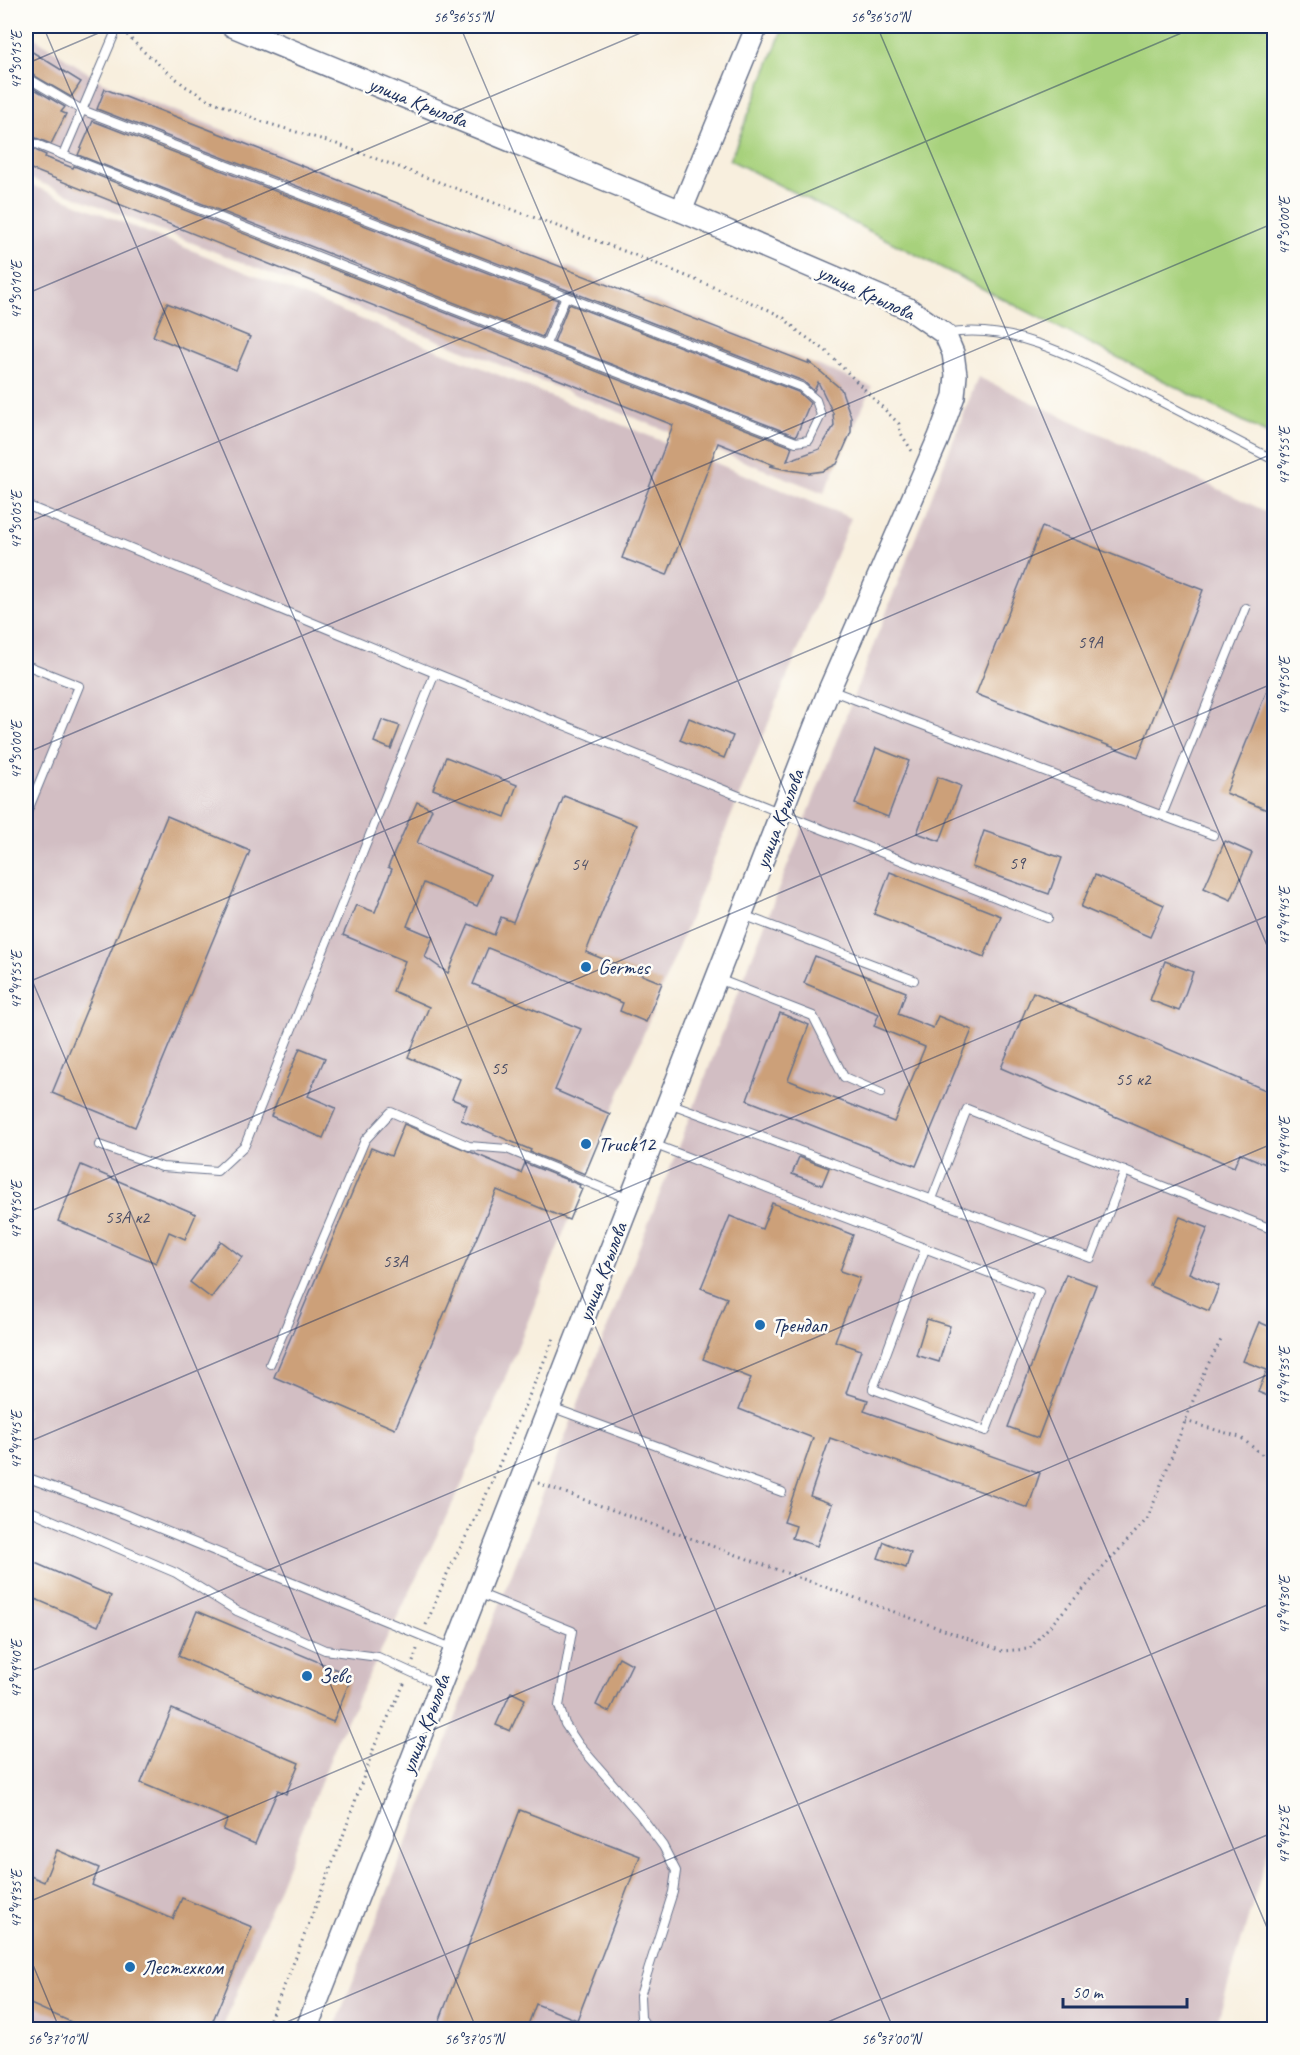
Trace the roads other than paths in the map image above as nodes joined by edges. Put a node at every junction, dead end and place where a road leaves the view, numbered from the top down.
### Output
1 (118, 26) edge
2 (232, 26) edge
3 (757, 26) edge
4 (26, 77) edge
5 (82, 110) junction
6 (26, 140) edge
7 (63, 155) junction
8 (681, 211) junction
9 (566, 296) junction
10 (945, 334) junction
11 (546, 344) junction
12 (1275, 460) edge
13 (26, 505) edge
14 (1246, 608) dead end
15 (26, 665) edge
16 (435, 673) junction
17 (829, 690) junction
18 (781, 813) junction
19 (26, 815) edge
20 (1162, 815) junction
21 (1213, 835) dead end
22 (741, 914) junction
23 (1048, 918) dead end
24 (717, 978) junction
25 (914, 980) dead end
26 (881, 1092) dead end
27 (668, 1103) junction
28 (652, 1144) junction
29 (99, 1145) dead end
30 (1125, 1171) junction
31 (630, 1199) junction
32 (932, 1199) junction
33 (1275, 1230) edge
34 (925, 1249) junction
35 (270, 1364) dead end
36 (549, 1407) junction
37 (26, 1477) edge
38 (782, 1492) dead end
39 (26, 1509) edge
40 (477, 1592) junction
41 (455, 1649) junction
42 (441, 1685) junction
43 (306, 2030) edge
44 (649, 2030) edge

1 - 5 lane
2 - 8 street, улица Крылова
3 - 8 street
4 - 5 lane
5 - 7 lane
5 - 9 lane
6 - 7 lane
7 - 11 lane
8 - 10 street, улица Крылова
9 - 11 lane
9 - 11 lane
10 - 12 lane
10 - 17 street, улица Крылова
13 - 16 lane
14 - 20 lane
15 - 19 lane
16 - 18 lane
16 - 29 lane
17 - 18 street, улица Крылова
17 - 20 lane
18 - 22 street, улица Крылова
18 - 23 lane
20 - 21 lane
22 - 24 street, улица Крылова
22 - 25 lane
24 - 26 lane
24 - 27 street, улица Крылова
27 - 28 street, улица Крылова
27 - 32 lane
28 - 31 street, улица Крылова
28 - 34 lane
30 - 32 lane
30 - 32 lane
30 - 33 lane
31 - 35 lane
31 - 36 street, улица Крылова
34 - 34 lane
36 - 38 lane
36 - 40 street, улица Крылова
37 - 41 lane
39 - 42 lane
40 - 41 street, улица Крылова
40 - 44 lane
41 - 42 street, улица Крылова
42 - 43 street, улица Крылова

